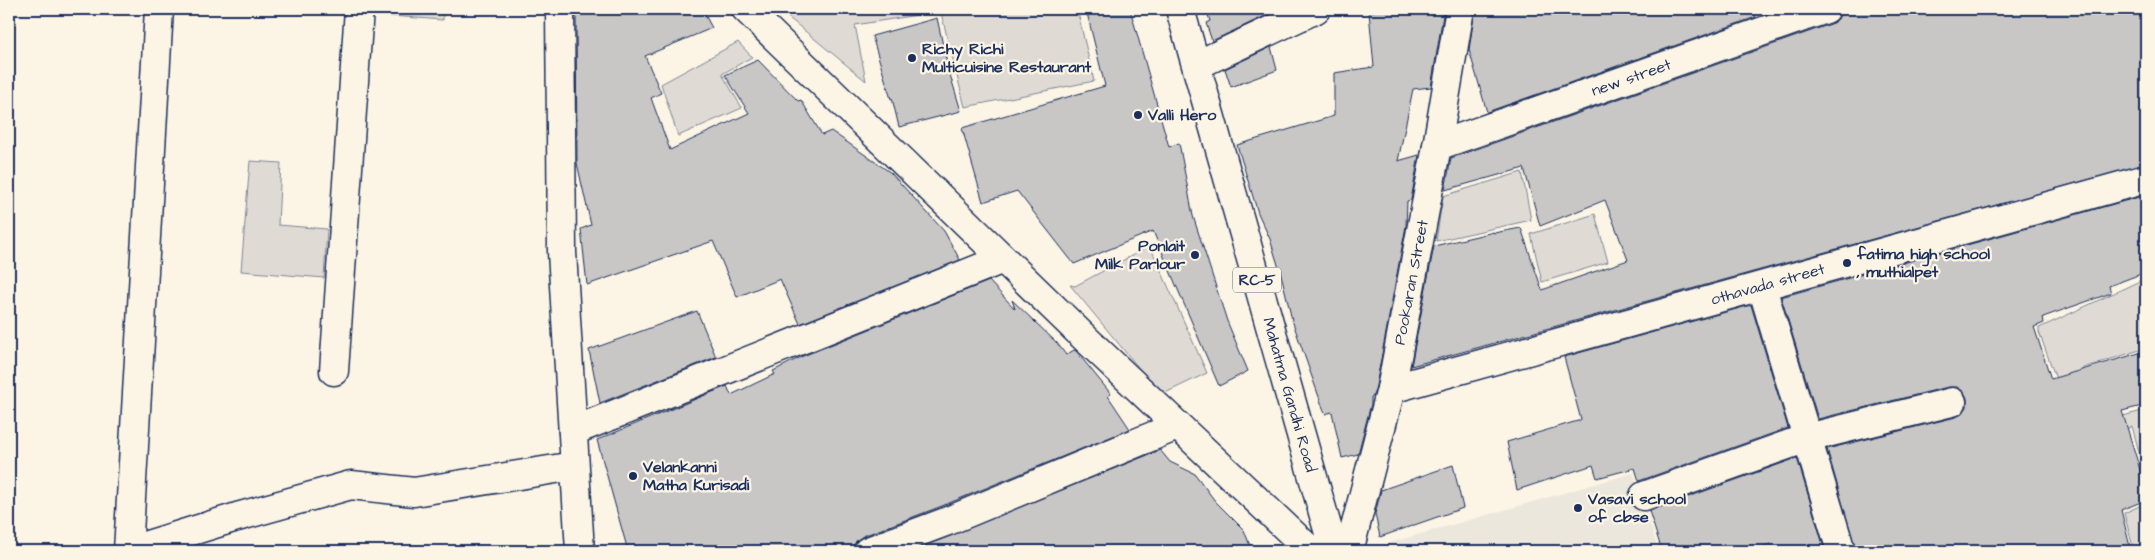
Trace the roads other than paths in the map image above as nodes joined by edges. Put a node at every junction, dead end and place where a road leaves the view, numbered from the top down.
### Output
1 (159, 9) edge
2 (359, 9) edge
3 (560, 9) edge
4 (746, 9) edge
5 (1180, 9) edge
6 (1316, 9) edge
7 (1460, 9) edge
8 (1826, 9) edge
9 (1197, 65) junction
10 (1437, 146) junction
11 (2146, 179) edge
12 (1003, 258) junction
13 (1762, 287) junction
14 (334, 371) dead end
15 (1391, 389) junction
16 (1952, 402) dead end
17 (1177, 426) junction
18 (572, 432) junction
19 (1807, 438) junction
20 (574, 466) junction
21 (1644, 496) dead end
22 (128, 551) edge
23 (580, 551) edge
24 (868, 551) edge
25 (1311, 551) edge
26 (1334, 551) edge
27 (1349, 551) edge
28 (1841, 551) edge

1 - 22 street
2 - 14 street
3 - 18 street
4 - 12 street
5 - 9 street, Mahatma Gandhi Road / RC-5
6 - 9 street
7 - 10 street, Pookaran Street
8 - 10 street, new street
9 - 26 street, Mahatma Gandhi Road / RC-5
10 - 15 street, Pookaran Street
11 - 13 street, othavada street
12 - 17 street
12 - 18 street
13 - 15 street, othavada street
13 - 19 street
15 - 27 street, Pookaran Street
16 - 19 street
17 - 24 street
17 - 25 street
18 - 20 street
19 - 21 street
19 - 28 street
20 - 22 street
20 - 23 street

